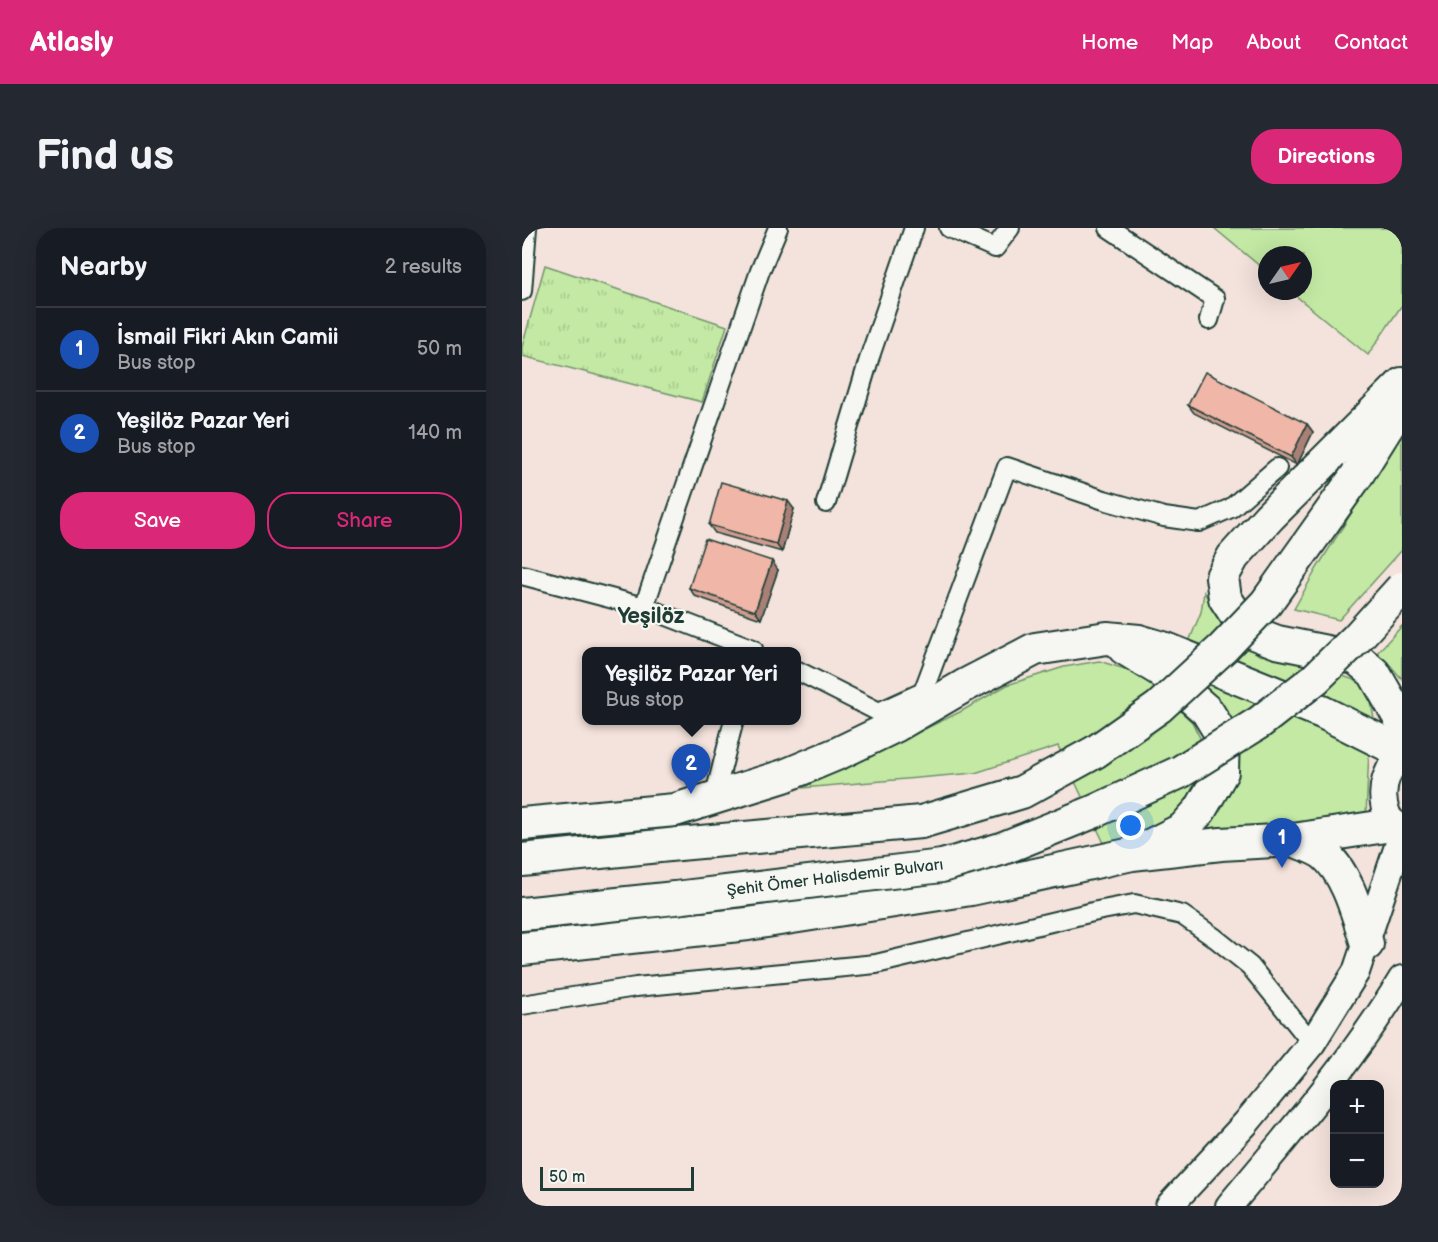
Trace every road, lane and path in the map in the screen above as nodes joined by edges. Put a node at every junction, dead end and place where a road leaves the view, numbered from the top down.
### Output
1 (527, 228) edge
2 (778, 228) edge
3 (914, 228) edge
4 (949, 228) edge
5 (1010, 228) edge
6 (1109, 228) edge
7 (522, 291) edge
8 (1209, 320) dead end
9 (1402, 384) edge
10 (1402, 403) edge
11 (1277, 468) dead end
12 (826, 503) dead end
13 (522, 575) edge
14 (1402, 588) edge
15 (645, 607) junction
16 (1107, 638) junction
17 (744, 647) edge
18 (801, 673) edge
19 (1402, 722) edge
20 (733, 725) edge
21 (1402, 753) edge
22 (714, 798) junction
23 (522, 824) edge
24 (1399, 831) edge
25 (1293, 840) junction
26 (1132, 854) junction
27 (522, 861) edge
28 (522, 914) edge
29 (1367, 944) junction
30 (522, 949) edge
31 (1402, 979) edge
32 (522, 1005) edge
33 (1312, 1043) junction
34 (1169, 1206) edge
35 (1230, 1206) edge

1 - 7 street
2 - 15 street
3 - 12 street
4 - 5 street
6 - 8 street
9 - 19 highway
10 - 27 highway, bridge
11 - 18 street
13 - 15 street
14 - 28 highway, Şehit Ömer Halisdemir Bulvarı, bridge
15 - 17 street
16 - 21 highway
16 - 22 highway
16 - 26 highway
20 - 22 street
21 - 24 main road
22 - 23 highway
24 - 25 highway
24 - 29 main road
25 - 26 highway
25 - 29 highway
26 - 30 highway
29 - 33 main road
31 - 35 main road
32 - 33 street
33 - 34 main road

